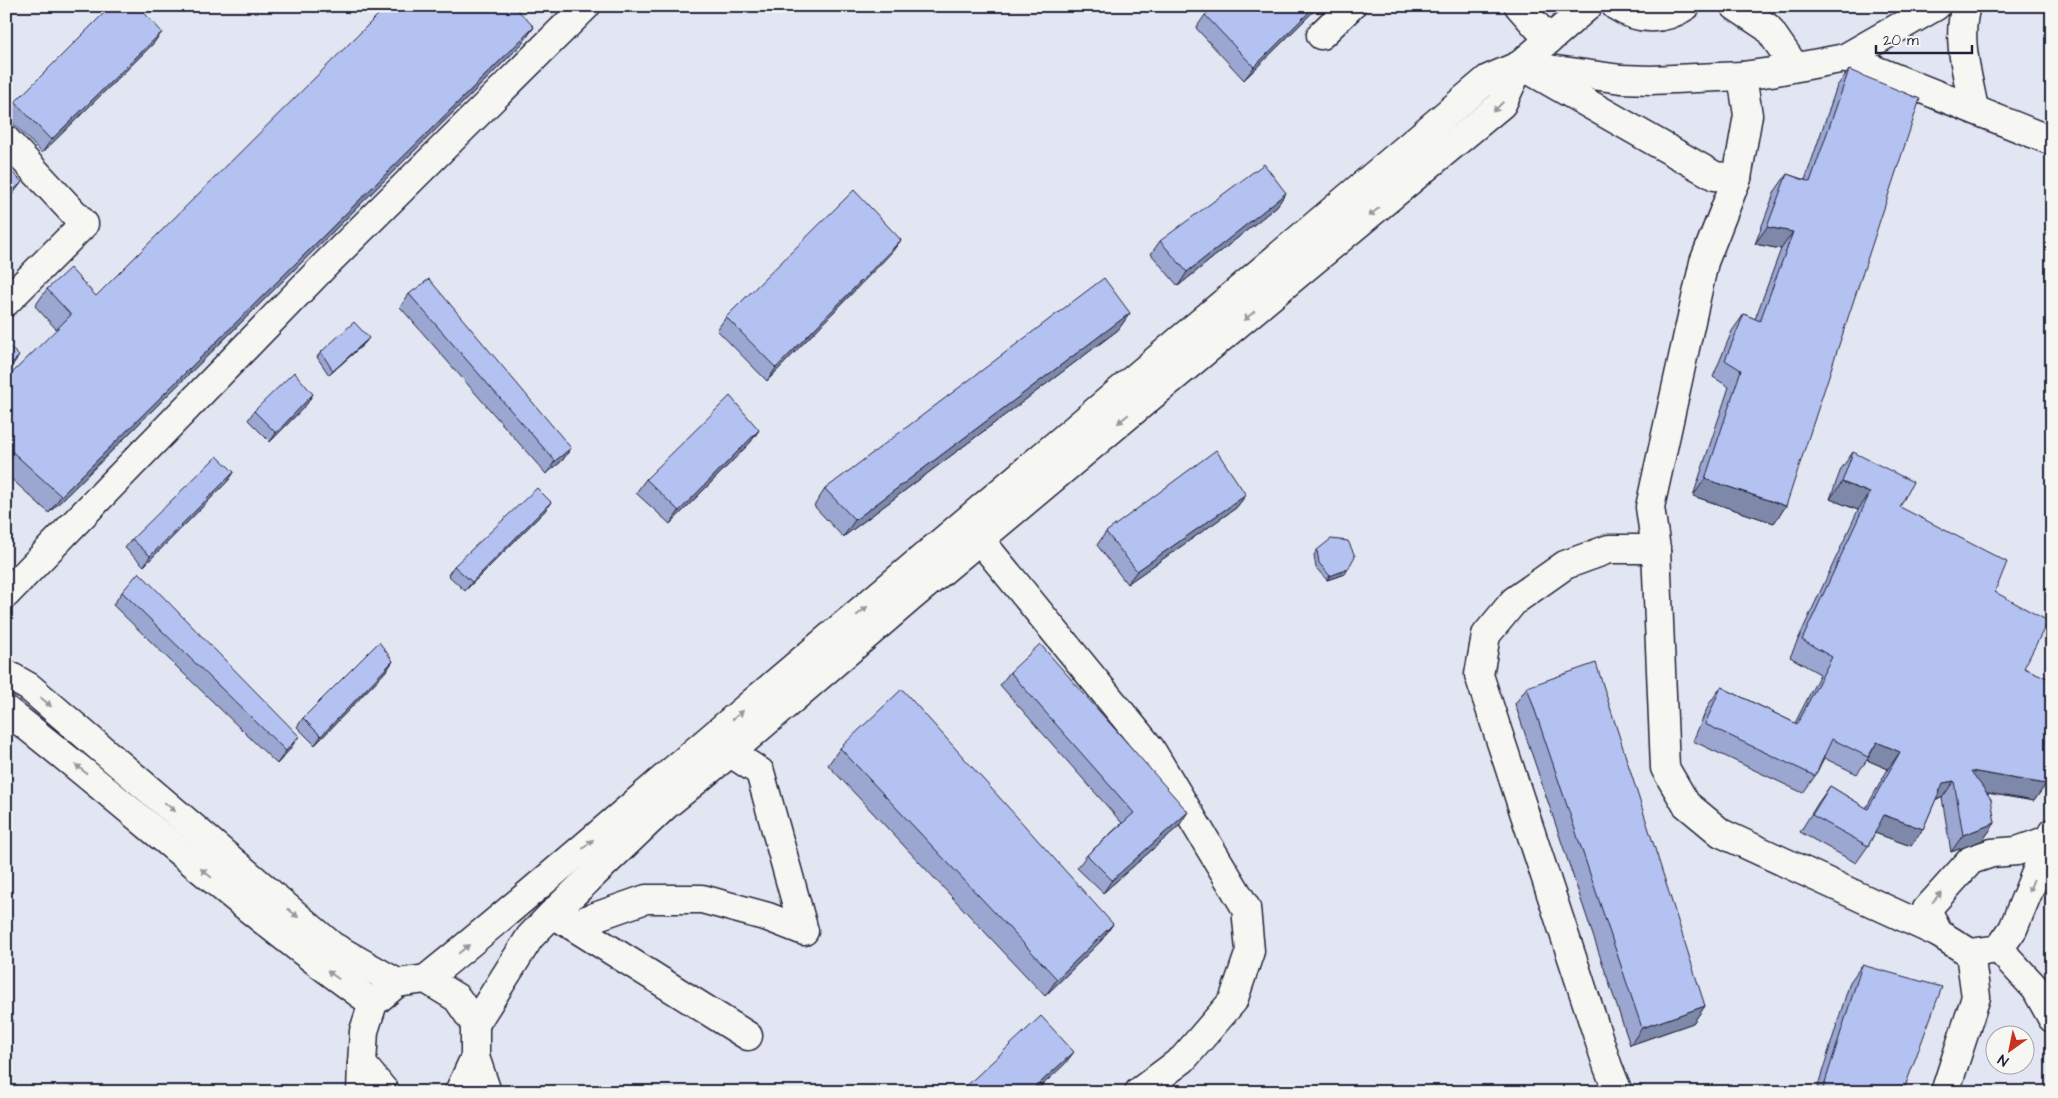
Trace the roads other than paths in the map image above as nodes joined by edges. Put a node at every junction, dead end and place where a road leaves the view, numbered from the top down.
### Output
1 (586, 6) edge
2 (1352, 6) edge
3 (1519, 6) edge
4 (1588, 6) edge
5 (1616, 6) edge
6 (1686, 6) edge
7 (1735, 6) edge
8 (1936, 6) edge
9 (1966, 6) edge
10 (1321, 35) dead end
11 (1549, 40) junction
12 (1845, 58) junction
13 (1520, 65) junction
14 (1795, 67) junction
15 (1742, 76) junction
16 (1974, 109) junction
17 (6, 140) edge
18 (2052, 141) edge
19 (1738, 178) junction
20 (6, 302) edge
21 (980, 540) junction
22 (1656, 549) junction
23 (6, 594) edge
24 (6, 674) edge
25 (6, 710) edge
26 (720, 746) junction
27 (2050, 836) edge
28 (562, 919) junction
29 (1938, 933) junction
30 (1999, 949) junction
31 (1970, 953) junction
32 (426, 979) junction
33 (397, 983) junction
34 (373, 1003) junction
35 (2052, 1018) edge
36 (474, 1024) junction
37 (748, 1036) dead end
38 (475, 1057) junction
39 (362, 1064) junction
40 (361, 1092) edge
41 (385, 1092) edge
42 (459, 1092) edge
43 (487, 1092) edge
44 (1139, 1092) edge
45 (1618, 1092) edge
46 (1945, 1092) edge

1 - 23 street
2 - 10 street
3 - 11 street
4 - 11 street
5 - 6 street
7 - 14 street
8 - 12 street
9 - 16 street
11 - 13 street
12 - 14 street
12 - 16 street
13 - 15 street
13 - 19 street
13 -> 21 street
26 -> 13 street
14 - 15 street
15 - 19 street
16 - 18 street
17 - 20 street
19 - 22 street
21 - 26 street
21 - 44 street
22 - 29 street
22 - 45 street
24 -> 33 street
34 -> 25 street
26 - 28 street
26 - 28 street
32 -> 26 street
29 -> 27 street
27 -> 30 street
28 - 36 street
28 - 37 street
29 - 31 street
30 - 31 street
30 - 35 street
31 - 46 street
32 - 33 street
32 - 36 street
33 - 34 street
34 - 39 street
36 - 38 street
38 - 42 street
38 - 43 street
39 - 40 street
39 - 41 street

